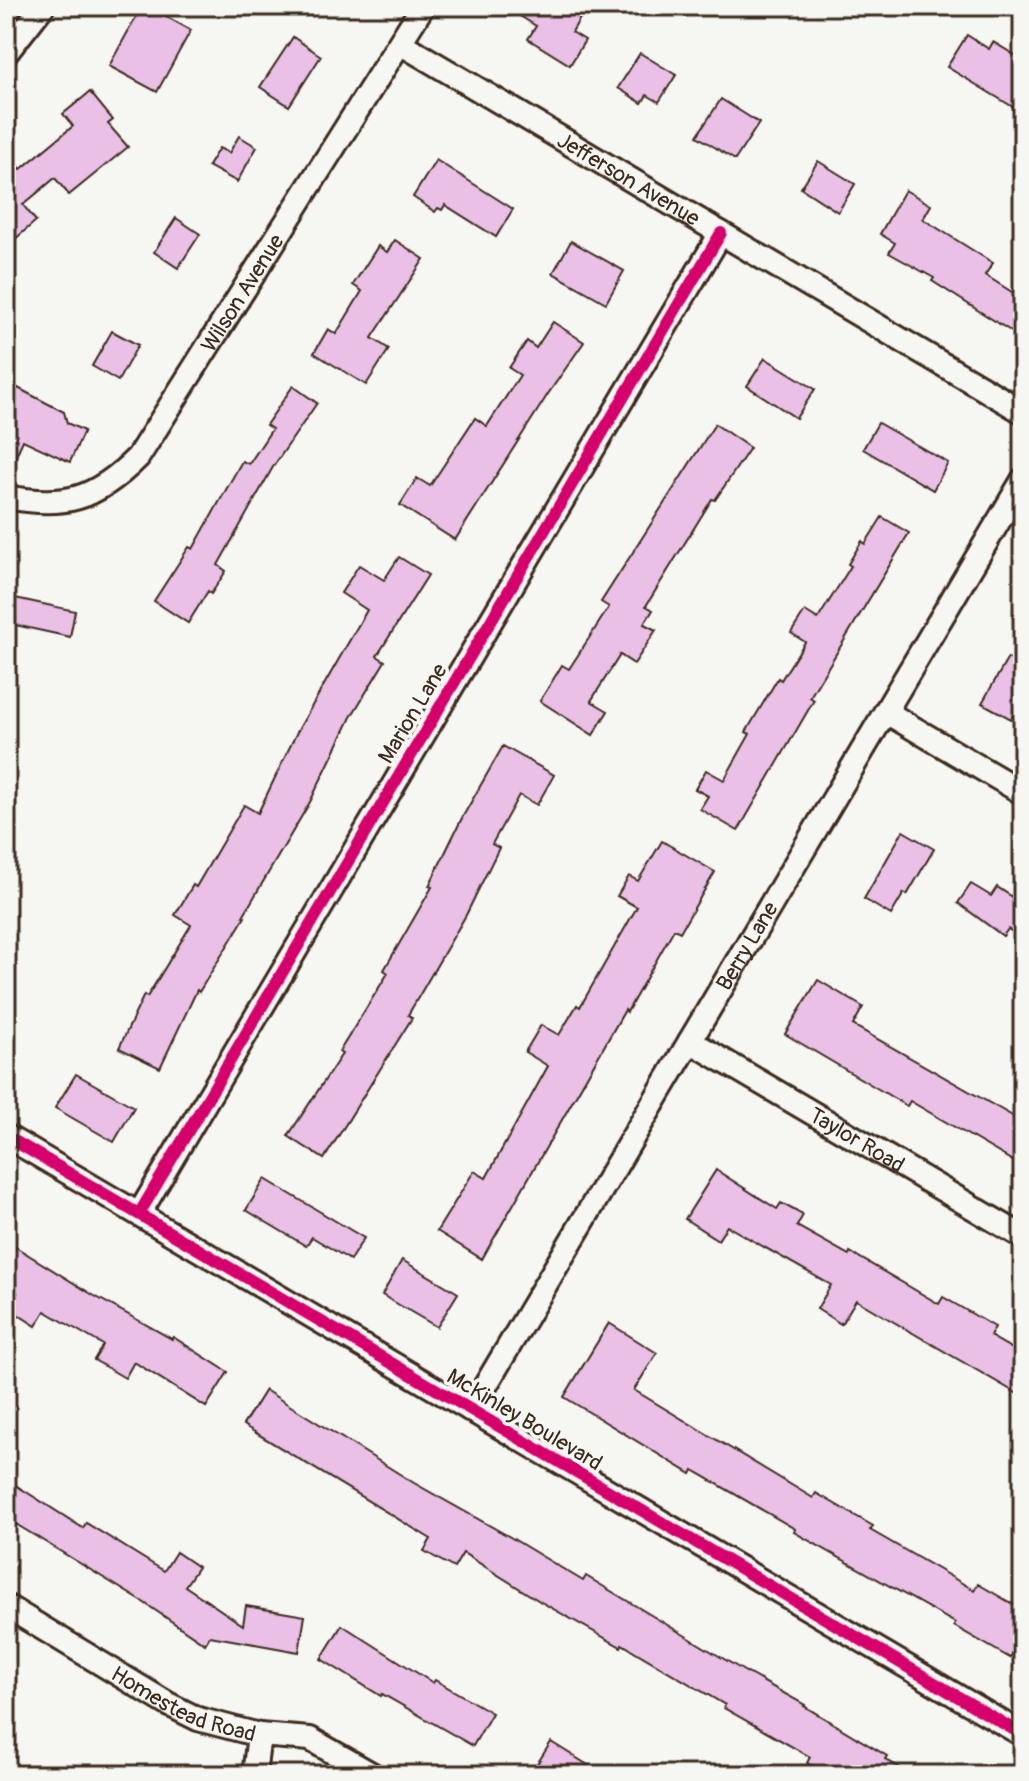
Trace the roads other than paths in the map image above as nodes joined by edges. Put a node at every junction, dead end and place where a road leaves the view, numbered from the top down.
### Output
1 (43, 6) edge
2 (423, 6) edge
3 (400, 43) junction
4 (6, 53) edge
5 (721, 233) junction
6 (1023, 412) edge
7 (1023, 480) edge
8 (6, 497) edge
9 (886, 712) junction
10 (1023, 793) edge
11 (690, 1041) junction
12 (6, 1136) edge
13 (139, 1214) junction
14 (1023, 1237) edge
15 (471, 1410) junction
16 (6, 1606) edge
17 (259, 1735) junction
18 (1023, 1735) edge
19 (254, 1775) edge
20 (373, 1775) edge

1 - 4 street
2 - 3 street, Wilson Avenue
3 - 5 street, Jefferson Avenue
3 - 8 street, Wilson Avenue
5 - 6 street, Jefferson Avenue
5 - 13 street, Marion Lane
7 - 9 street, Berry Lane
9 - 10 street
9 - 11 street, Berry Lane
11 - 14 street, Taylor Road
11 - 15 street, Berry Lane
12 - 13 street, McKinley Boulevard
13 - 15 street, McKinley Boulevard
15 - 18 street, McKinley Boulevard
16 - 17 street, Homestead Road
17 - 19 street
17 - 20 street, Homestead Road

